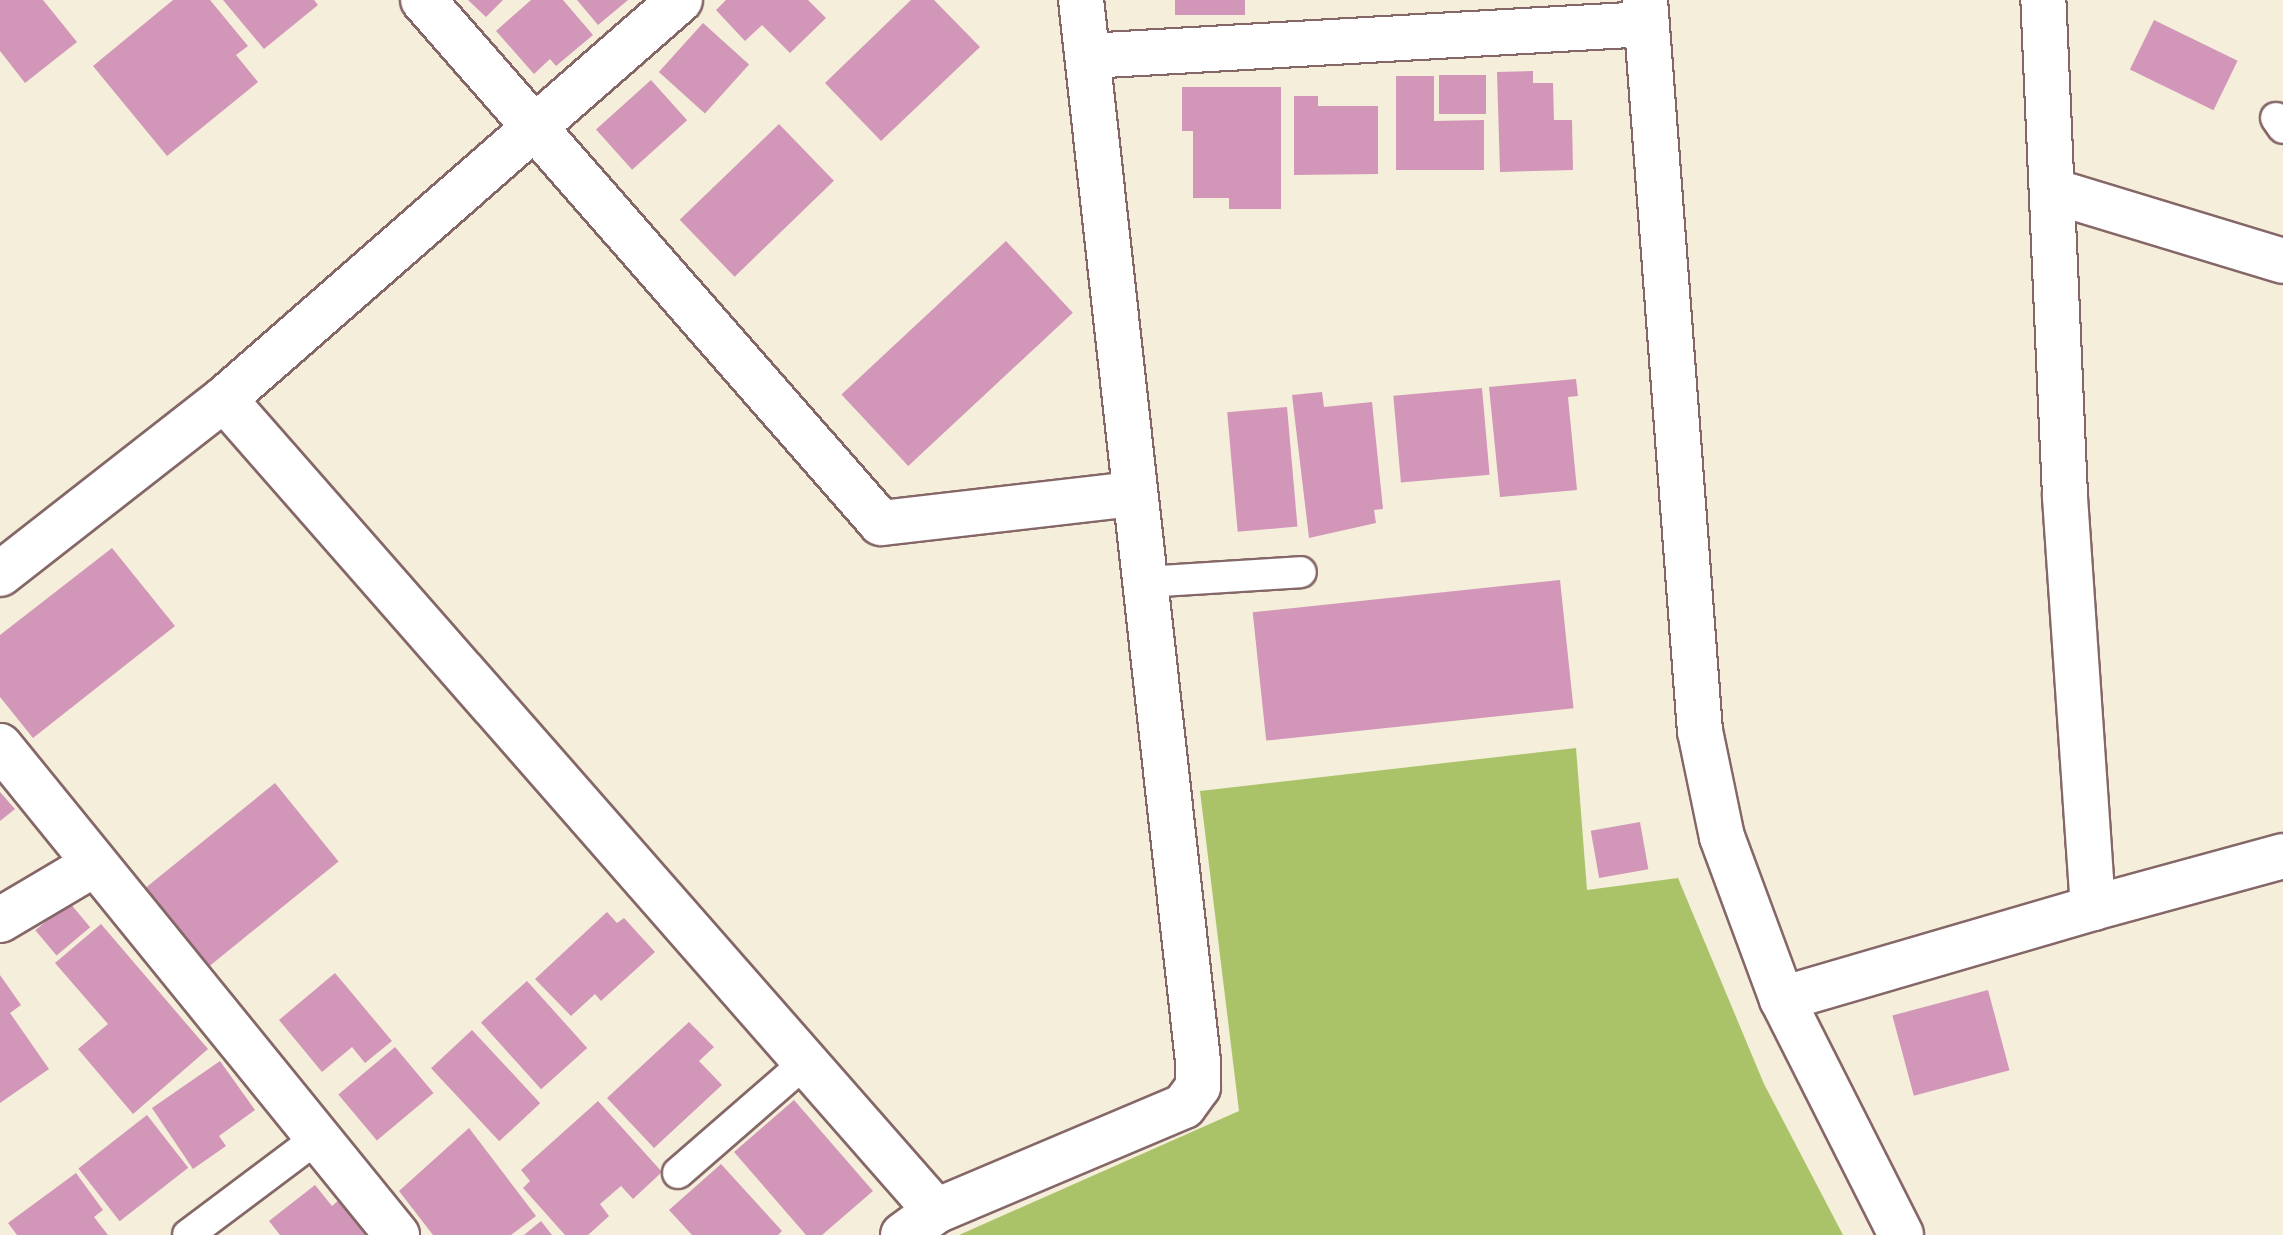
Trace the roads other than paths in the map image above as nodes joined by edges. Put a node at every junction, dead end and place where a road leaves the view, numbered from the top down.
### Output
1 (423, 0) edge
2 (680, 0) edge
3 (1081, 0) edge
4 (2043, 0) edge
5 (1646, 12) edge
6 (1088, 56) junction
7 (540, 129) junction
8 (2056, 192) junction
9 (2283, 261) edge
10 (224, 399) junction
11 (1133, 494) junction
12 (1301, 572) dead end
13 (0, 574) edge
14 (1144, 582) junction
15 (0, 746) edge
16 (2283, 856) edge
17 (93, 865) junction
18 (2093, 908) junction
19 (0, 920) edge
20 (1782, 999) junction
21 (807, 1061) junction
22 (316, 1139) junction
23 (678, 1173) dead end
24 (920, 1223) edge
25 (188, 1235) edge
26 (397, 1235) edge
27 (1901, 1235) edge

1 - 7 street
2 - 7 street
3 - 6 street
4 - 8 street
5 - 6 street
5 - 20 street
6 - 11 street
7 - 10 street
7 - 11 street
8 - 9 street
8 - 18 street
10 - 13 street
10 - 21 street
11 - 14 street
12 - 14 lane
14 - 24 street
15 - 17 street
16 - 18 street
17 - 19 street
17 - 22 street
18 - 20 street
20 - 27 street
21 - 23 lane
21 - 24 street
22 - 25 lane
22 - 26 street

